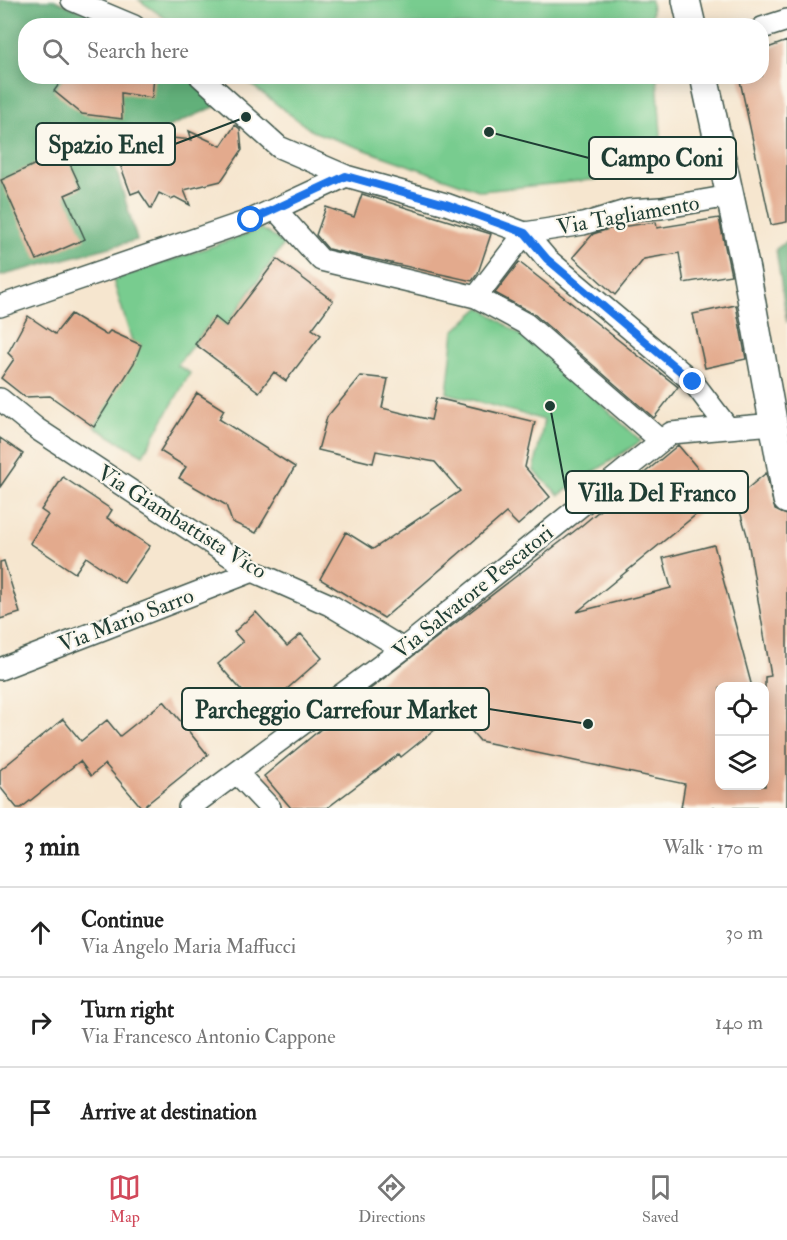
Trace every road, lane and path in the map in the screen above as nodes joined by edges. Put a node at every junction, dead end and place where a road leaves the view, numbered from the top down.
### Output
1 (72, 0) edge
2 (686, 0) edge
3 (115, 18) edge
4 (690, 18) edge
5 (787, 20) edge
6 (769, 26) edge
7 (209, 84) edge
8 (706, 84) edge
9 (346, 176) junction
10 (730, 196) junction
11 (276, 210) junction
12 (525, 233) junction
13 (476, 297) junction
14 (0, 306) edge
15 (0, 399) edge
16 (773, 424) junction
17 (728, 428) junction
18 (661, 441) junction
19 (787, 500) edge
20 (253, 570) junction
21 (403, 649) junction
22 (0, 669) edge
23 (237, 772) junction
24 (189, 808) edge
25 (270, 808) edge

1 - 3 street
2 - 4 street
5 - 6 street
7 - 9 street
8 - 10 street, Via Tagliamento
9 - 11 street
9 - 12 street
10 - 12 street, Via Tagliamento
10 - 16 street, Via Tagliamento
11 - 13 street
11 - 14 street
12 - 13 street
12 - 17 street
13 - 18 street
15 - 20 street, Via Giambattista Vico
16 - 17 street, Via Salvatore Pescatori
16 - 19 street, Via Tagliamento
17 - 18 street, Via Salvatore Pescatori
18 - 21 street, Via Salvatore Pescatori
20 - 21 street, Via Giambattista Vico
20 - 22 street, Via Mario Sarro
21 - 23 street, Via Salvatore Pescatori
23 - 24 street, Via Salvatore Pescatori
23 - 25 street

